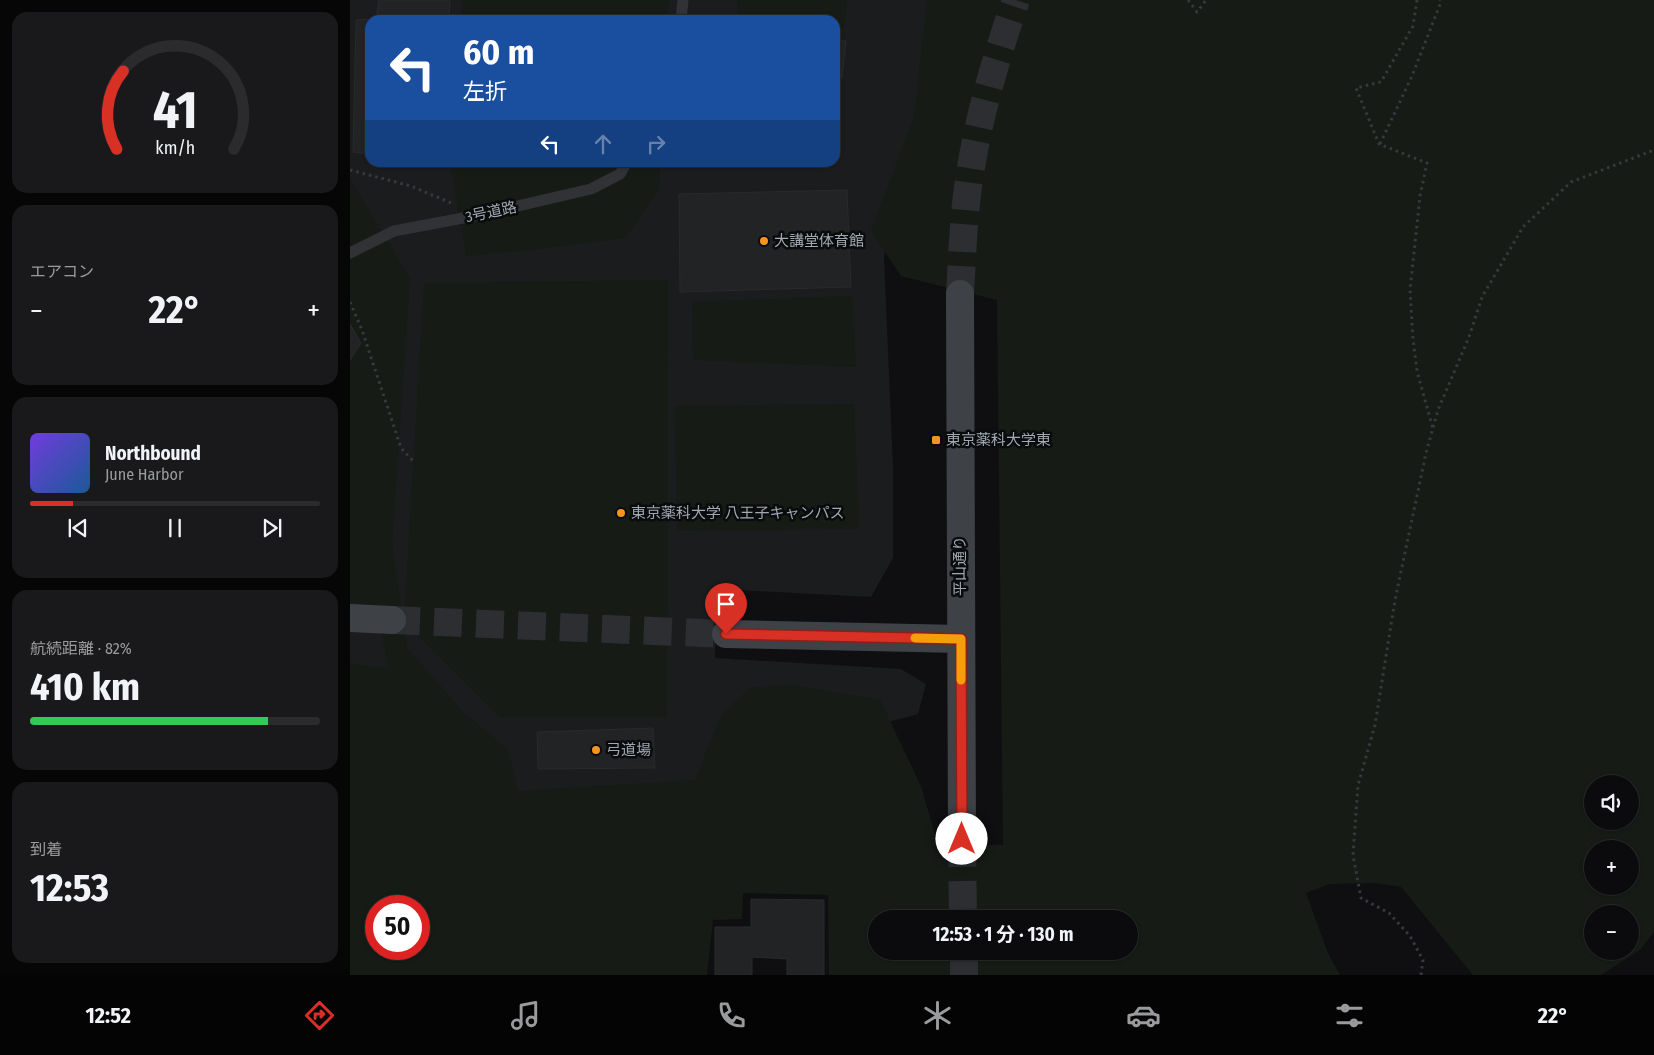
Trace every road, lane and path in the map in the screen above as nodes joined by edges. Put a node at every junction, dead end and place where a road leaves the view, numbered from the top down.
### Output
1 (683, 0) edge
2 (1188, 0) edge
3 (1206, 0) edge
4 (1417, 0) edge
5 (1440, 0) edge
6 (682, 15) edge
7 (1380, 144) junction
8 (1654, 150) edge
9 (625, 167) edge
10 (350, 170) edge
11 (479, 215) junction
12 (350, 253) edge
13 (960, 294) tunnel mouth
14 (350, 302) edge
15 (1433, 430) junction
16 (413, 461) dead end
17 (350, 618) edge
18 (392, 620) tunnel mouth
19 (726, 634) tunnel mouth
20 (961, 639) junction
21 (962, 839) tunnel mouth
22 (1421, 975) edge

1 - 6 lane
2 - 3 path
4 - 7 path
5 - 7 path
7 - 15 path
8 - 15 path
9 - 11 lane, 3号道路
10 - 11 path
11 - 12 lane, 3号道路
13 - 20 main road, 平山通り
14 - 16 path
15 - 22 path
17 - 18 main road
19 - 20 main road
20 - 21 main road, 平山通り

